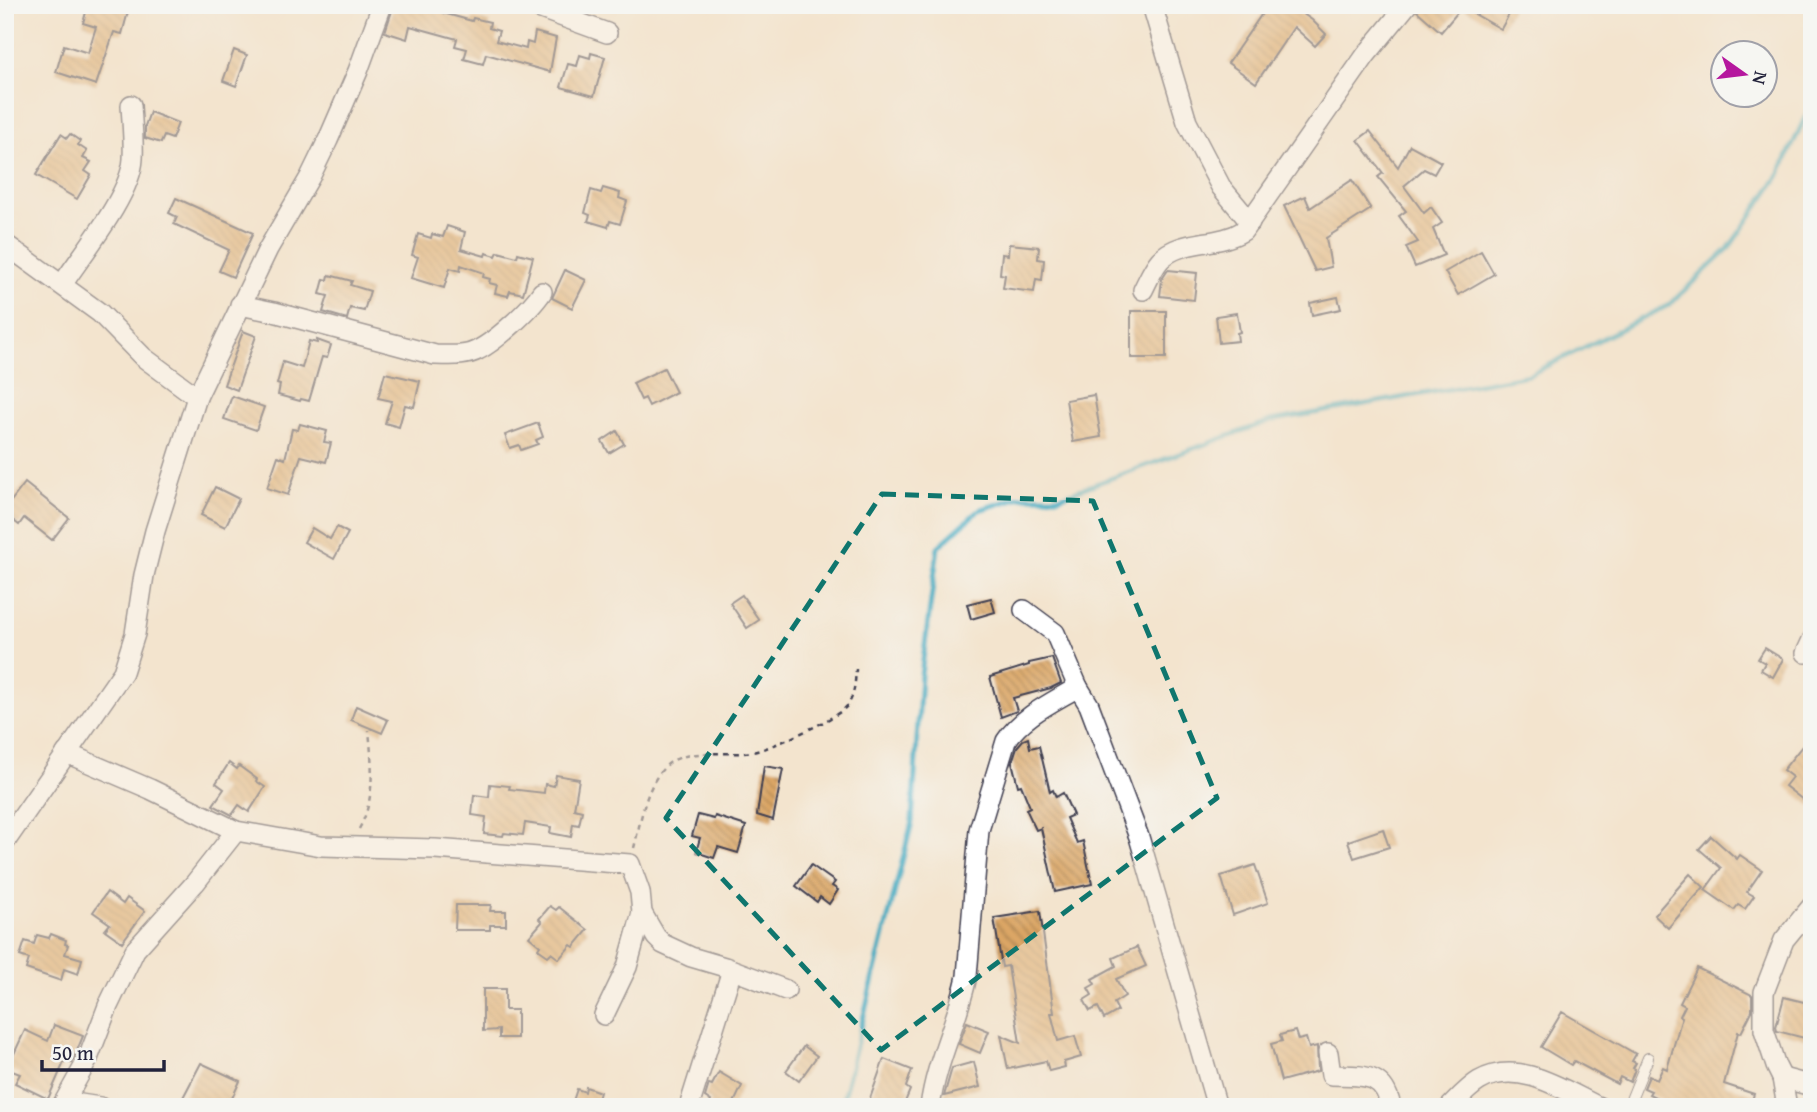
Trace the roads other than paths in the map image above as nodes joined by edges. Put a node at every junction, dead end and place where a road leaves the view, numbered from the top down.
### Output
1 (382, 5) edge
2 (530, 5) edge
3 (1152, 5) edge
4 (1407, 5) edge
5 (607, 33) dead end
6 (131, 105) dead end
7 (1250, 222) junction
8 (5, 244) edge
9 (62, 285) junction
10 (1143, 290) dead end
11 (542, 292) dead end
12 (240, 305) junction
13 (197, 397) junction
14 (1024, 610) dead end
15 (1078, 687) junction
16 (66, 753) junction
17 (236, 831) junction
18 (5, 842) edge
19 (1812, 906) edge
20 (642, 913) junction
21 (732, 970) junction
22 (786, 990) dead end
23 (604, 1015) dead end
24 (1328, 1053) dead end
25 (1648, 1058) dead end
26 (1782, 1078) junction
27 (1812, 1086) edge
28 (62, 1105) edge
29 (100, 1107) edge
30 (689, 1107) edge
31 (930, 1107) edge
32 (1217, 1107) edge
33 (1391, 1107) edge
34 (1450, 1107) edge
35 (1599, 1107) edge
36 (1628, 1107) edge
37 (1787, 1107) edge

1 - 12 street
2 - 5 street
3 - 7 street
4 - 7 street
6 - 9 street
7 - 10 street
8 - 9 street
9 - 13 street
11 - 12 street
12 - 13 street
13 - 16 street
14 - 15 street
15 - 31 street
15 - 32 street
16 - 17 street
16 - 18 street
17 - 20 street
17 - 28 street
19 - 26 street
20 - 21 street
20 - 23 street
21 - 22 street
21 - 30 street
24 - 33 street
25 - 36 lane
26 - 27 street
26 - 37 street
28 - 29 street
34 - 35 street

